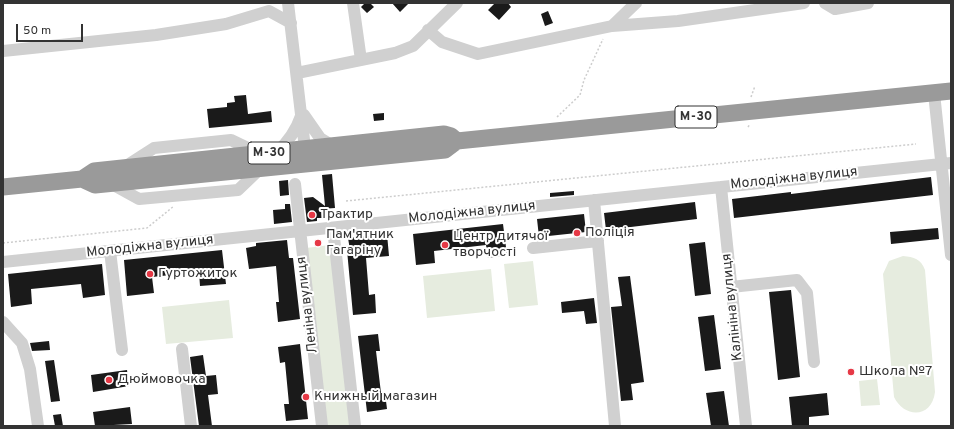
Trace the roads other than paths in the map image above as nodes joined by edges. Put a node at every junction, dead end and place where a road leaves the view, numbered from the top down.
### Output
1 (288, 3) edge
2 (353, 3) edge
3 (457, 3) edge
4 (636, 3) edge
5 (804, 3) edge
6 (825, 3) edge
7 (868, 3) edge
8 (291, 23) junction
9 (612, 26) junction
10 (428, 30) junction
11 (3, 51) edge
12 (361, 60) junction
13 (297, 73) junction
14 (951, 92) edge
15 (934, 93) junction
16 (302, 113) junction
17 (330, 151) junction
18 (283, 156) junction
19 (306, 156) junction
20 (260, 161) junction
21 (946, 164) edge
22 (82, 179) junction
23 (295, 184) dead end
24 (3, 187) edge
25 (721, 187) junction
26 (594, 200) junction
27 (333, 228) junction
28 (300, 231) junction
29 (598, 241) junction
30 (533, 248) dead end
31 (110, 251) junction
32 (951, 255) edge
33 (3, 262) edge
34 (731, 287) junction
35 (3, 322) edge
36 (182, 349) dead end
37 (122, 350) dead end
38 (814, 362) dead end
39 (38, 426) edge
40 (191, 426) edge
41 (322, 426) edge
42 (355, 426) edge
43 (615, 426) edge
44 (746, 426) edge

1 - 8 street
2 - 12 street
3 - 10 street
4 - 9 street
5 - 9 street
6 - 7 street
8 - 11 street
8 - 13 street
9 - 10 street
10 - 12 street
12 - 13 street
13 - 16 street
14 - 15 highway, М-30
15 - 17 highway, М-30
15 - 21 street
16 - 17 street
16 - 18 street
16 - 19 street
17 - 19 highway, М-30
18 - 19 highway, М-30
18 - 20 highway, М-30
20 - 22 highway, М-30
20 - 22 highway, М-30
21 - 25 street, Молодіжна вулиця
21 - 32 street
22 - 24 highway, М-30
23 - 28 street, Леніна вулиця
25 - 26 street, Молодіжна вулиця
25 - 34 street, Калініна вулиця
26 - 27 street, Молодіжна вулиця
26 - 29 street
27 - 28 street, Молодіжна вулиця
27 - 42 street
28 - 31 street, Молодіжна вулиця
28 - 41 street, Леніна вулиця
29 - 30 street
29 - 43 street
31 - 33 street, Молодіжна вулиця
31 - 37 street
34 - 38 street
34 - 44 street, Калініна вулиця
35 - 39 street
36 - 40 street

